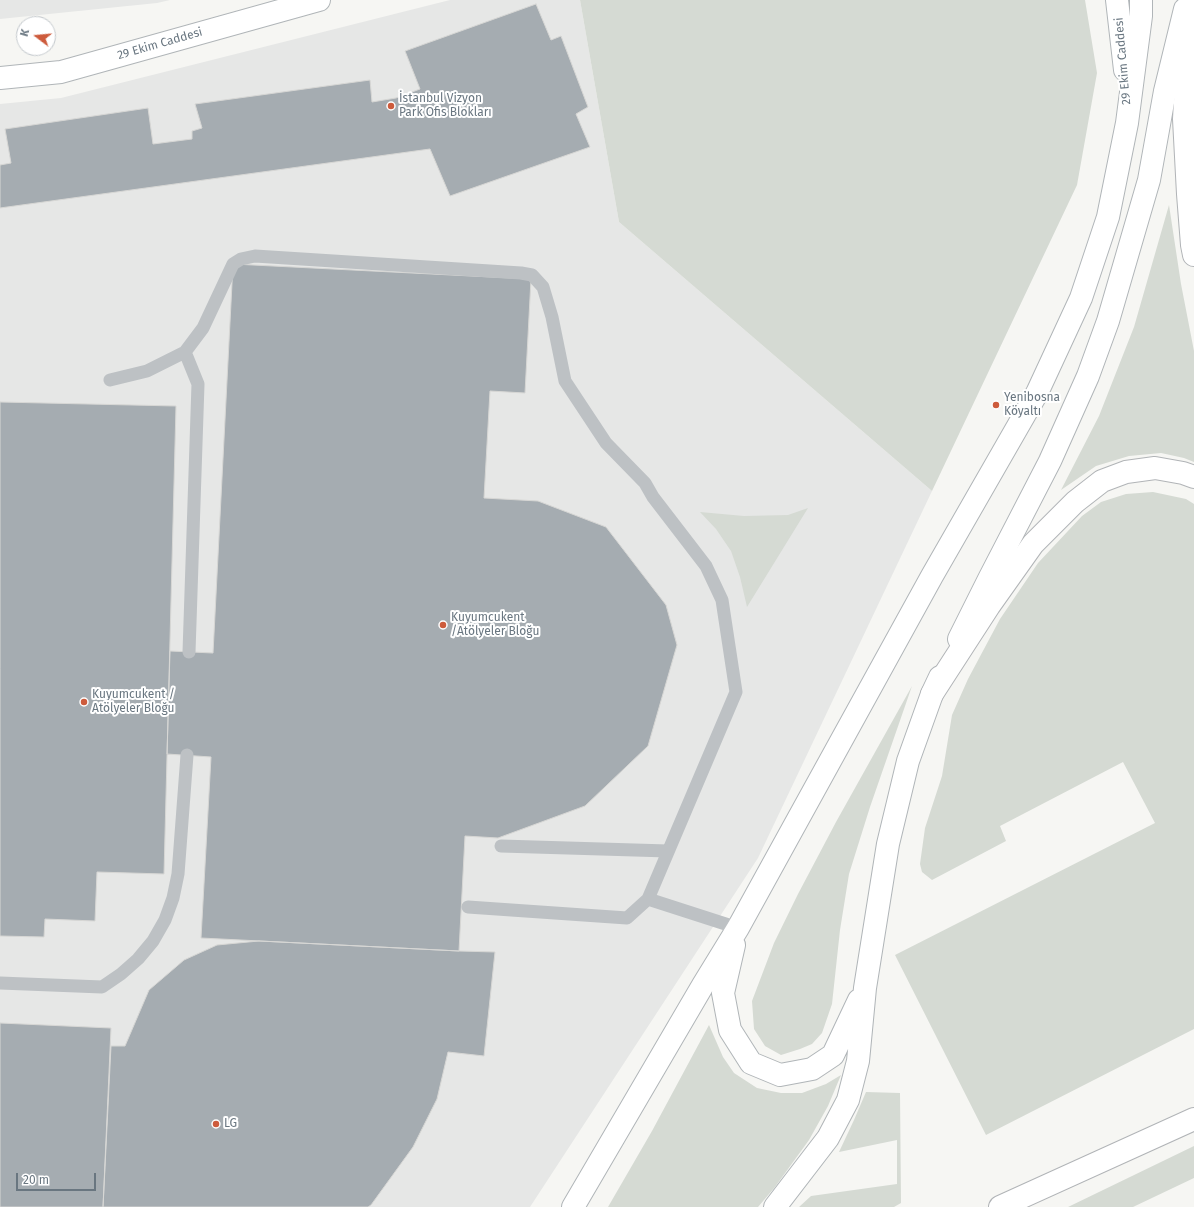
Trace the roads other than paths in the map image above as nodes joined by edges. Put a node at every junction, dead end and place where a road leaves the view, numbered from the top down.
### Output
1 (319, 0) edge
2 (1116, 0) edge
3 (1141, 0) edge
4 (1187, 0) edge
5 (1192, 0) edge
6 (0, 78) edge
7 (1127, 123) junction
8 (1189, 126) edge
9 (1194, 255) edge
10 (185, 352) junction
11 (110, 380) dead end
12 (1194, 477) edge
13 (189, 652) dead end
14 (932, 694) junction
15 (187, 755) dead end
16 (501, 846) dead end
17 (668, 851) junction
18 (648, 899) junction
19 (468, 907) dead end
20 (738, 928) junction
21 (0, 983) edge
22 (865, 988) junction
23 (1194, 1119) edge
24 (573, 1207) edge
25 (775, 1207) edge
26 (1000, 1207) edge

1 - 6 main road, 29 Ekim Caddesi
2 - 7 main road, 29 Ekim Caddesi
3 - 7 main road
4 - 14 main road
5 - 8 main road
7 - 20 main road
8 - 9 main road
10 - 11 lane
10 - 13 lane
10 - 17 lane
12 - 14 main road
14 - 22 main road
15 - 21 lane
16 - 17 lane
17 - 18 lane
18 - 19 lane
18 - 20 lane
20 - 22 main road
20 - 24 main road
22 - 25 main road
23 - 26 main road

